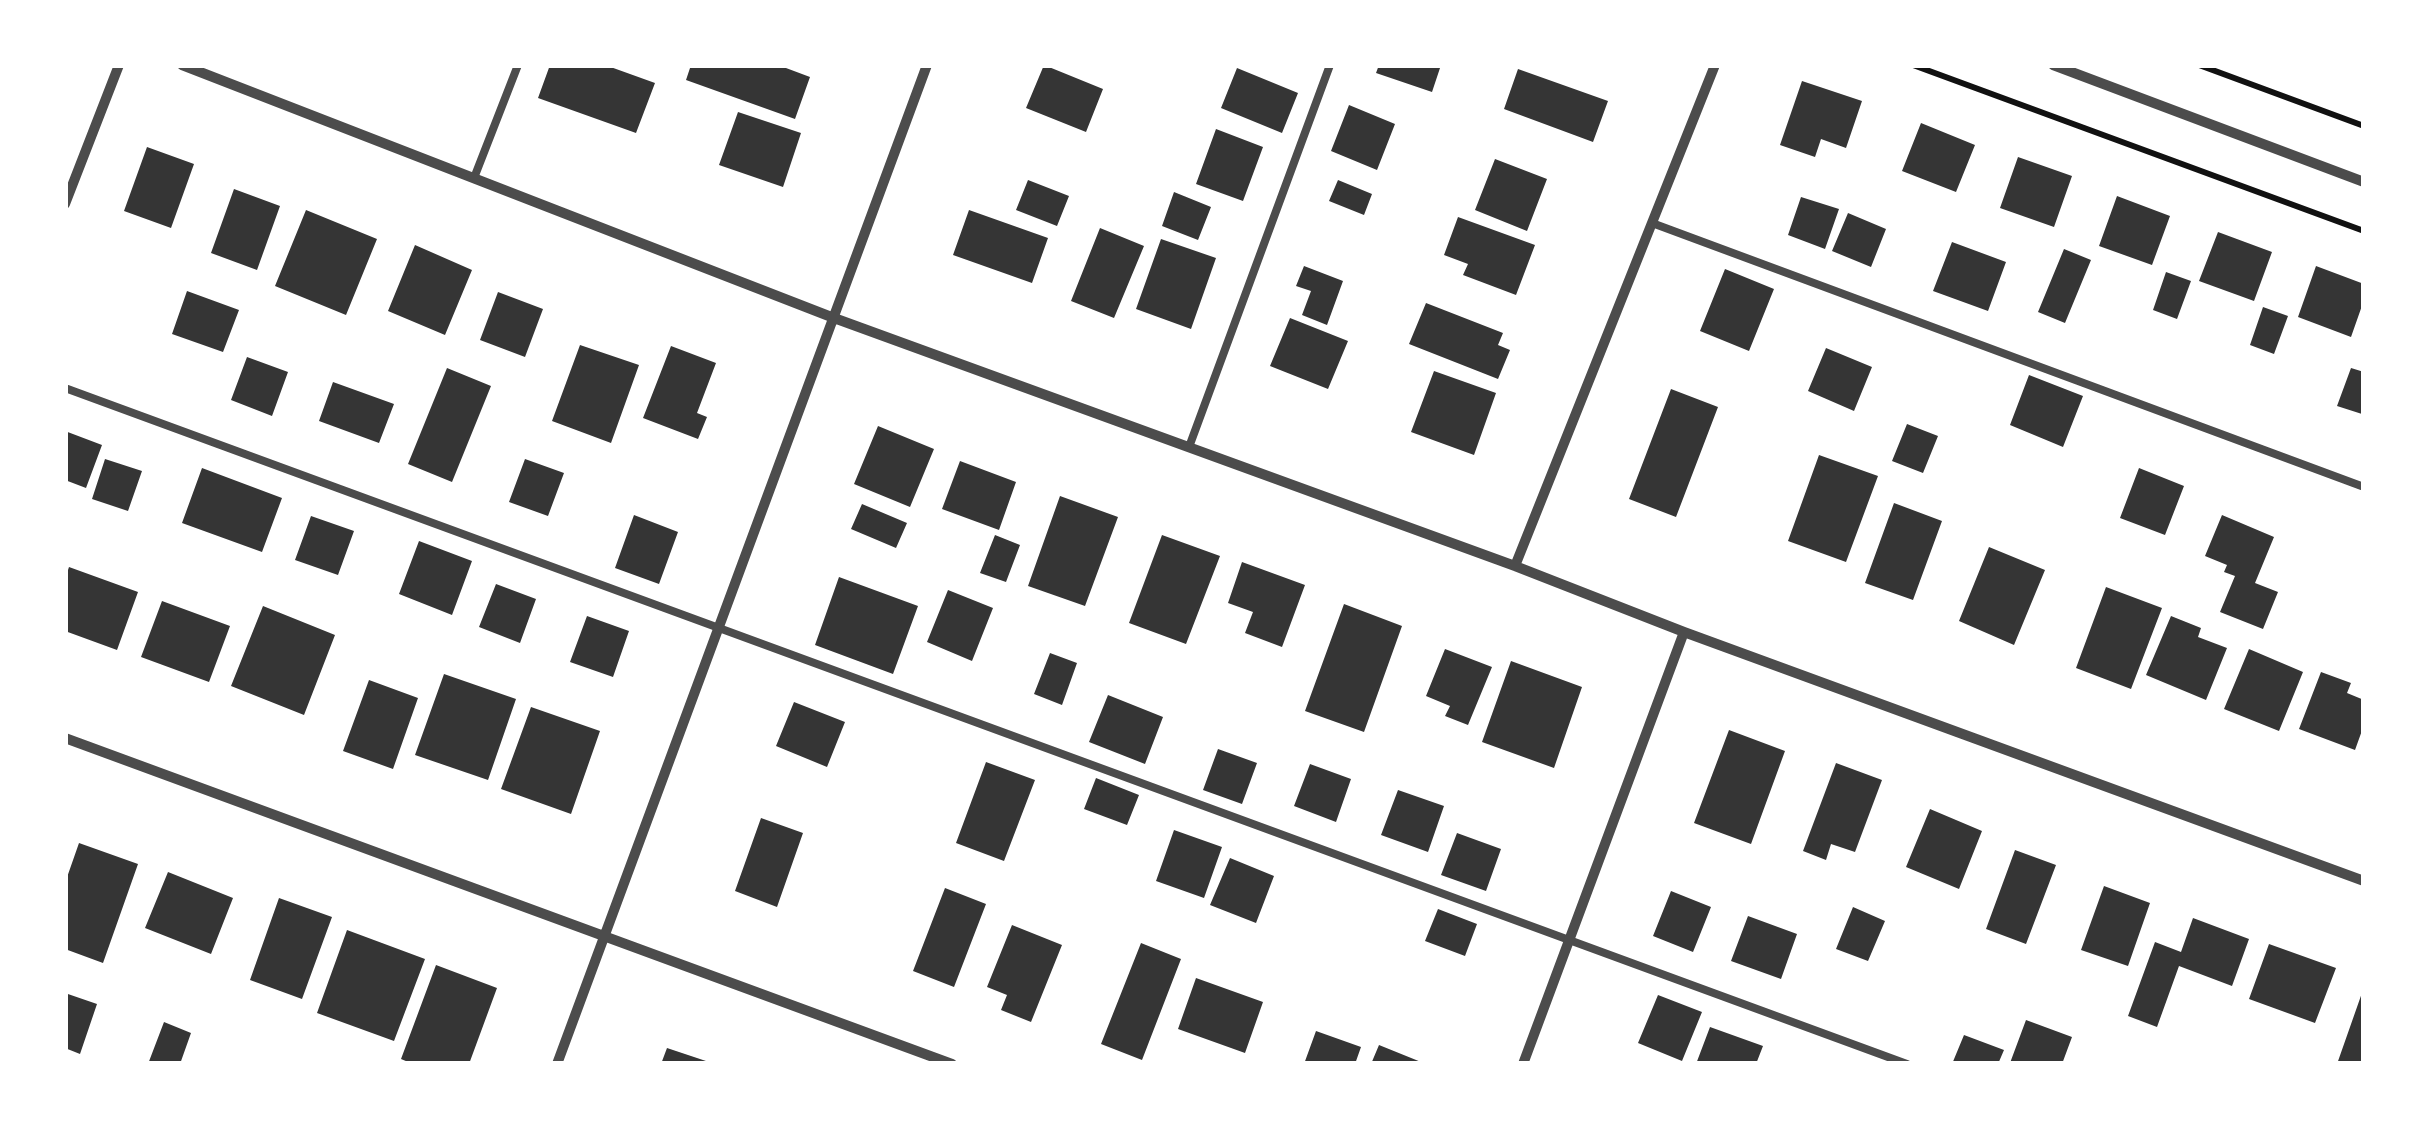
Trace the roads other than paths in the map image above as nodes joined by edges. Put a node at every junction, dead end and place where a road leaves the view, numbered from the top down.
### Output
1 (120, 65) edge
2 (182, 65) edge
3 (518, 65) edge
4 (927, 65) edge
5 (1330, 65) edge
6 (1715, 65) edge
7 (2053, 65) edge
8 (474, 178) junction
9 (2364, 182) edge
10 (65, 204) edge
11 (1652, 222) junction
12 (834, 318) junction
13 (65, 388) edge
14 (1189, 447) junction
15 (2364, 487) edge
16 (1514, 566) junction
17 (718, 628) junction
18 (1684, 632) junction
19 (65, 738) edge
20 (2364, 881) edge
21 (604, 936) junction
22 (1569, 940) junction
23 (557, 1064) edge
24 (952, 1064) edge
25 (1522, 1064) edge
26 (1907, 1064) edge

1 - 10 street
2 - 8 street
3 - 8 lane
4 - 12 street
5 - 14 lane
6 - 11 street
7 - 9 street
8 - 12 street
11 - 15 lane
11 - 16 street
12 - 14 street
12 - 17 street
13 - 17 lane
14 - 16 street
16 - 18 street
17 - 21 street
17 - 22 lane
18 - 20 street
18 - 22 street
19 - 21 street
21 - 23 street
21 - 24 street
22 - 25 street
22 - 26 lane

